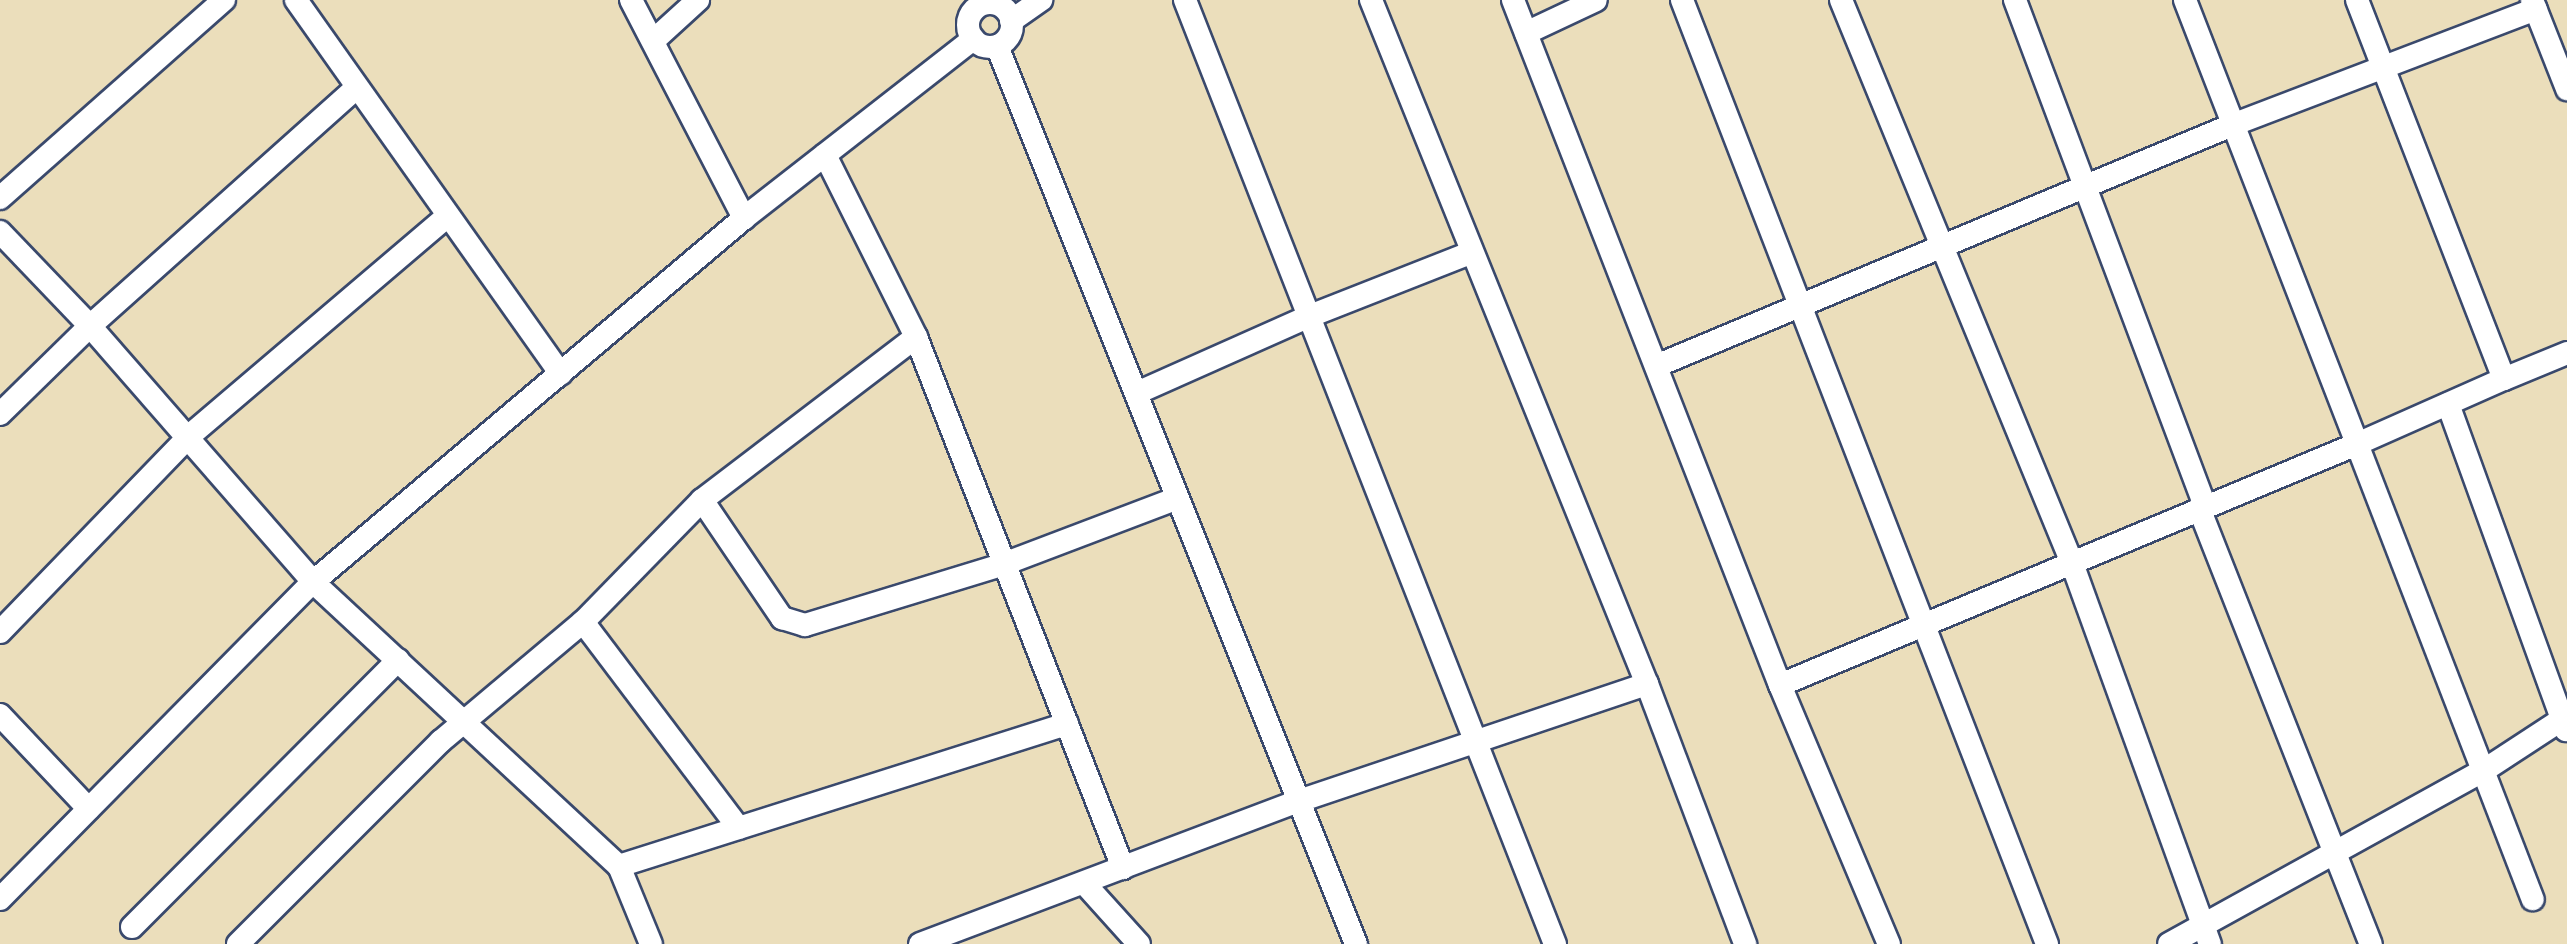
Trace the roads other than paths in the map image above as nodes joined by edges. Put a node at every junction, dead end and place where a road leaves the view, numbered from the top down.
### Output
1 (224, 0) edge
2 (296, 0) edge
3 (631, 0) edge
4 (698, 0) edge
5 (1041, 0) edge
6 (1185, 0) edge
7 (1371, 0) edge
8 (1513, 0) edge
9 (1596, 0) edge
10 (1682, 0) edge
11 (1841, 0) edge
12 (2015, 0) edge
13 (2185, 0) edge
14 (2357, 0) edge
15 (987, 2) edge
16 (2534, 4) edge
17 (1011, 21) junction
18 (1526, 33) junction
19 (973, 39) junction
20 (653, 41) junction
21 (997, 46) junction
22 (2382, 65) junction
23 (356, 88) junction
24 (2567, 88) edge
25 (2232, 125) junction
26 (825, 155) junction
27 (2088, 184) junction
28 (0, 198) edge
29 (448, 216) junction
30 (744, 218) junction
31 (0, 232) edge
32 (1942, 250) junction
33 (1470, 253) junction
34 (1801, 306) junction
35 (1310, 316) junction
36 (90, 326) junction
37 (916, 338) junction
38 (2567, 355) edge
39 (1656, 366) junction
40 (560, 374) junction
41 (2504, 379) junction
42 (1139, 392) junction
43 (2448, 404) junction
44 (0, 414) edge
45 (188, 437) junction
46 (2357, 444) junction
47 (1176, 498) junction
48 (702, 500) junction
49 (2202, 507) junction
50 (1004, 564) junction
51 (2072, 564) junction
52 (314, 582) junction
53 (583, 622) junction
54 (1926, 625) junction
55 (0, 632) edge
56 (398, 660) junction
57 (1647, 684) junction
58 (1780, 686) junction
59 (0, 715) edge
60 (464, 722) junction
61 (2565, 723) edge
62 (1067, 724) junction
63 (1474, 742) junction
64 (2483, 772) junction
65 (1302, 800) junction
66 (89, 809) junction
67 (739, 828) junction
68 (2334, 852) junction
69 (619, 866) junction
70 (1123, 868) junction
71 (1084, 884) junction
72 (0, 899) edge
73 (2533, 900) dead end
74 (132, 927) dead end
75 (2206, 935) edge
76 (961, 937) edge
77 (238, 944) edge
78 (651, 944) edge
79 (920, 944) edge
80 (1138, 944) edge
81 (1356, 944) edge
82 (1555, 944) edge
83 (1744, 944) edge
84 (1889, 944) edge
85 (2048, 944) edge
86 (2169, 944) edge
87 (2371, 944) edge

1 - 28 street
2 - 23 street
3 - 20 street
4 - 20 street
5 - 17 street
6 - 35 street
7 - 33 street
8 - 18 street
9 - 18 street
10 - 34 street
11 - 32 street
12 - 27 street
13 - 25 street
14 - 22 street
15 - 17 street
15 - 19 street
16 - 22 street
16 - 24 street
17 - 21 street
18 - 39 street
19 - 21 street
19 - 26 street
20 - 30 street
21 - 42 street
22 - 25 street
22 - 41 street
23 - 29 street
23 - 36 street
25 - 27 street
25 - 46 street
26 - 30 street
26 - 37 street
27 - 32 street
27 - 49 street
29 - 40 street
29 - 45 street
30 - 40 street
31 - 36 street
32 - 34 street
32 - 51 street
33 - 35 street
33 - 57 street
34 - 39 street
34 - 54 street
35 - 42 street
35 - 63 street
36 - 44 street
36 - 45 street
37 - 48 street
37 - 50 street
38 - 41 street
39 - 58 street
40 - 52 street
41 - 43 street
42 - 47 street
43 - 46 street
43 - 61 street
45 - 52 street
45 - 55 street
46 - 49 street
46 - 64 street
47 - 50 street
47 - 65 street
48 - 50 street
48 - 53 street
49 - 51 street
49 - 68 street
50 - 62 street
51 - 54 street
51 - 75 street
52 - 56 street
52 - 66 street
53 - 60 street
53 - 67 street
54 - 58 street
54 - 85 street
56 - 60 street
56 - 74 street
57 - 63 street
57 - 83 street
58 - 84 street
59 - 66 street
60 - 69 street
60 - 77 street
61 - 64 street
62 - 67 street
62 - 70 street
63 - 65 street
63 - 82 street
64 - 68 street
64 - 73 street
65 - 70 street
65 - 81 street
66 - 72 street
67 - 69 street
68 - 75 street
68 - 87 street
69 - 78 street
70 - 71 street
71 - 76 street
71 - 80 street
75 - 86 street
76 - 79 street

